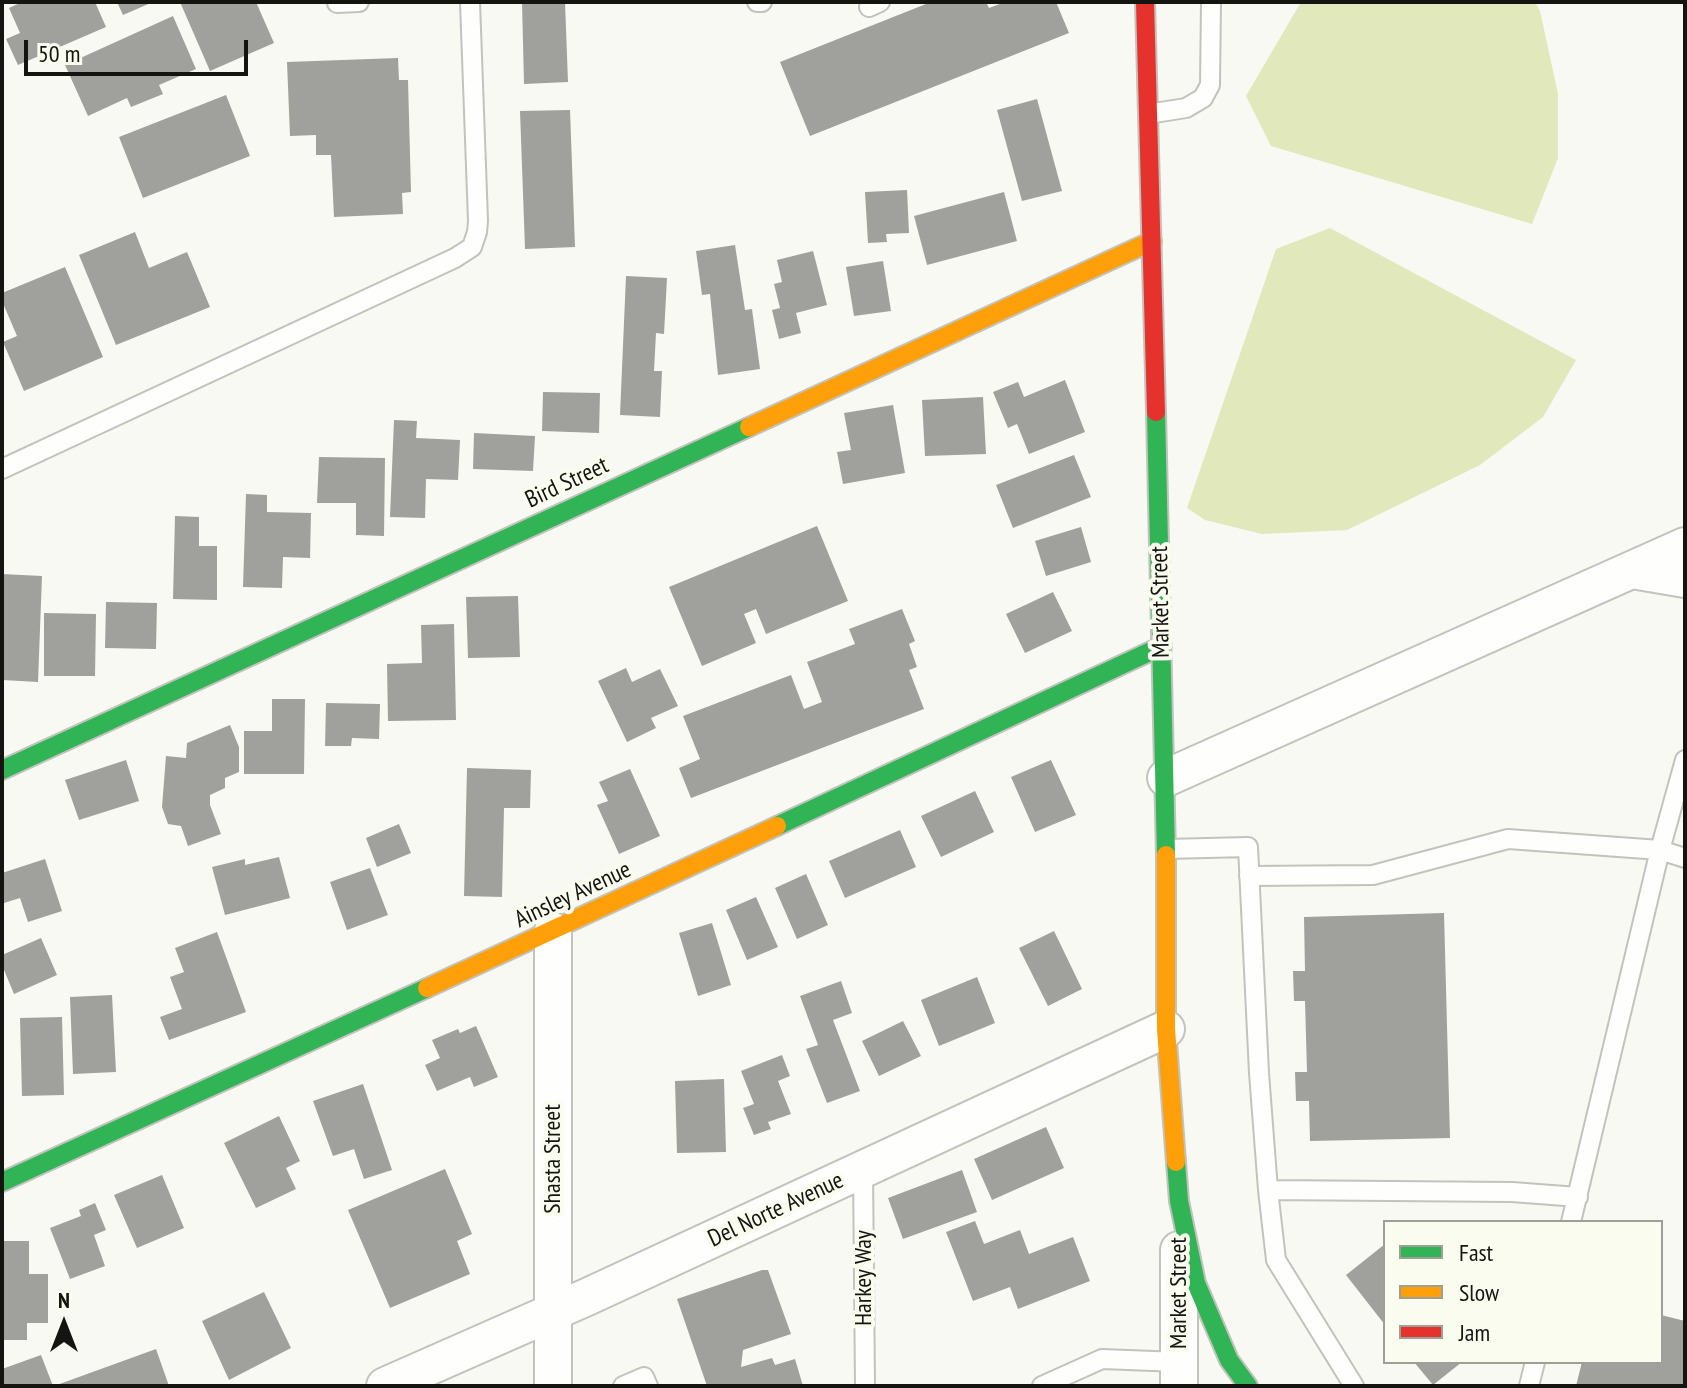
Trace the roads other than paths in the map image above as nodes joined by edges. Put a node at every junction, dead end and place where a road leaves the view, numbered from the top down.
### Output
1 (359, 2) edge
2 (470, 2) edge
3 (1145, 2) edge
4 (1211, 2) edge
5 (337, 3) edge
6 (1148, 114) junction
7 (1152, 241) junction
8 (2, 469) edge
9 (1685, 546) edge
10 (1632, 570) junction
11 (1685, 579) edge
12 (1162, 646) junction
13 (1685, 760) edge
14 (2, 770) edge
15 (1166, 778) junction
16 (1166, 849) junction
17 (1660, 850) junction
18 (1685, 858) edge
19 (1249, 876) junction
20 (553, 931) junction
21 (1166, 1029) junction
22 (863, 1169) junction
23 (2, 1182) edge
24 (1268, 1190) junction
25 (1578, 1197) junction
26 (1179, 1201) junction
27 (1572, 1220) edge
28 (554, 1312) junction
29 (1534, 1364) edge
30 (1179, 1374) edge
31 (385, 1386) edge
32 (553, 1386) edge
33 (623, 1386) edge
34 (648, 1386) edge
35 (865, 1386) edge
36 (1042, 1386) edge
37 (1248, 1386) edge
38 (1354, 1386) edge
39 (1529, 1386) edge

1 - 5 lane
2 - 8 lane
3 - 6 street, Market Street
4 - 6 lane
6 - 7 street, Market Street
7 - 12 street, Market Street
7 - 14 street, Bird Street
9 - 10 street
10 - 11 street
10 - 15 street
12 - 15 street, Market Street
12 - 20 street, Ainsley Avenue
13 - 17 lane
15 - 16 street, Market Street
16 - 19 lane
16 - 21 street, Market Street
17 - 18 lane
17 - 19 lane
17 - 25 lane
19 - 24 lane
20 - 23 street, Ainsley Avenue
20 - 28 street, Shasta Street
21 - 22 street, Del Norte Avenue
21 - 26 street, Market Street
22 - 28 street, Del Norte Avenue
22 - 35 lane, Harkey Way
24 - 25 lane
24 - 38 lane
25 - 27 lane
26 - 30 street, Market Street
26 - 37 street, Market Street
28 - 31 street, Del Norte Avenue
28 - 32 street, Shasta Street
29 - 39 lane
30 - 36 lane
33 - 34 lane

